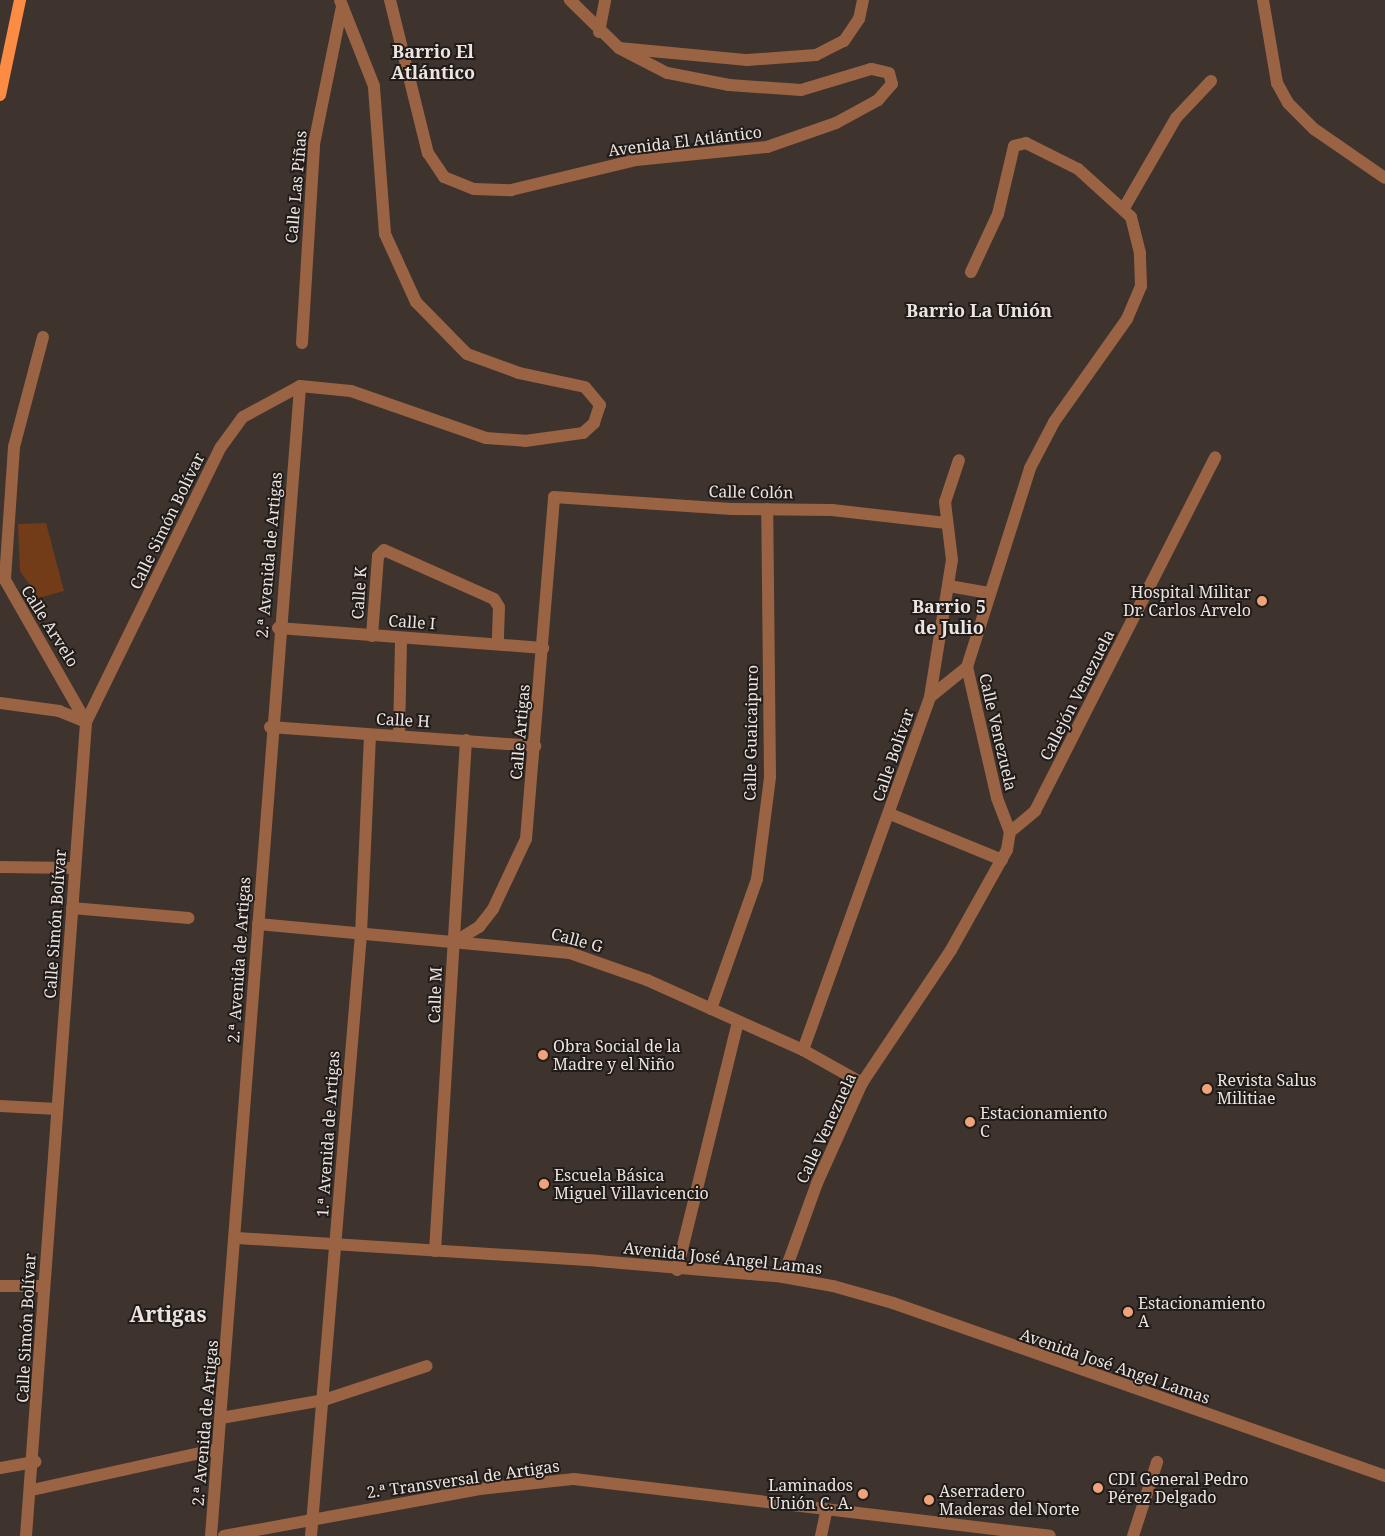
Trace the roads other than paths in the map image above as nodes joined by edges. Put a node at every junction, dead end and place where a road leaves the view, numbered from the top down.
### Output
1 (20, 0) edge
2 (390, 0) edge
3 (570, 0) edge
4 (605, 0) edge
5 (863, 0) edge
6 (1263, 0) edge
7 (341, 3) edge
8 (599, 32) junction
9 (619, 48) junction
10 (1211, 81) dead end
11 (0, 95) edge
12 (1385, 178) edge
13 (1124, 208) junction
14 (971, 272) dead end
15 (43, 337) dead end
16 (302, 343) dead end
17 (300, 386) junction
18 (1215, 457) dead end
19 (959, 460) dead end
20 (554, 496) joint
21 (767, 509) junction
22 (946, 523) junction
23 (949, 586) junction
24 (987, 593) junction
25 (278, 628) junction
26 (372, 636) junction
27 (401, 639) junction
28 (498, 644) junction
29 (544, 648) junction
30 (967, 667) junction
31 (930, 697) junction
32 (0, 704) edge
33 (86, 722) junction
34 (270, 726) junction
35 (370, 735) junction
36 (399, 736) junction
37 (466, 740) junction
38 (535, 746) junction
39 (890, 814) junction
40 (1010, 832) junction
41 (1002, 860) junction
42 (0, 867) edge
43 (75, 868) junction
44 (72, 908) junction
45 (189, 918) dead end
46 (258, 924) junction
47 (361, 934) junction
48 (453, 943) junction
49 (711, 1009) junction
50 (738, 1022) junction
51 (803, 1050) junction
52 (862, 1083) junction
53 (0, 1106) edge
54 (57, 1109) junction
55 (237, 1238) junction
56 (336, 1244) junction
57 (436, 1250) junction
58 (677, 1270) junction
59 (782, 1278) junction
60 (0, 1286) edge
61 (44, 1286) junction
62 (427, 1366) dead end
63 (324, 1400) junction
64 (222, 1418) junction
65 (218, 1449) junction
66 (35, 1462) junction
67 (1157, 1462) dead end
68 (0, 1468) edge
69 (1385, 1476) edge
70 (32, 1490) junction
71 (826, 1512) junction
72 (312, 1518) junction
73 (26, 1536) edge
74 (211, 1536) edge
75 (224, 1536) edge
76 (311, 1536) edge
77 (820, 1536) edge
78 (1050, 1536) edge
79 (1133, 1536) edge

1 - 11 main road
2 - 9 street, Avenida El Atlántico
3 - 8 street, Avenida El Atlántico
4 - 8 street
5 - 9 street
6 - 12 street
7 - 16 street, Calle Las Piñas
7 - 17 street
8 - 9 street, Avenida El Atlántico
10 - 13 street
13 - 14 street, Calle Venezuela
13 - 24 street, Calle Venezuela
15 - 33 street, Calle Arvelo
17 - 25 street, 2.ª Avenida de Artigas
17 - 33 street, Calle Simón Bolívar
18 - 40 street, Callejón Venezuela
19 - 22 street, Calle Bolívar
20 - 21 street, Calle Colón
20 - 29 street, Calle Artigas
21 - 22 street, Calle Colón
21 - 49 street, Calle Guaicaipuro
22 - 23 street, Calle Bolívar
23 - 24 street
23 - 31 street, Calle Bolívar
24 - 30 street, Calle Venezuela
25 - 26 street, Calle I
25 - 34 street, 2.ª Avenida de Artigas
26 - 27 street, Calle I
26 - 28 street, Calle K
27 - 28 street, Calle I
27 - 36 street
28 - 29 street, Calle I
29 - 38 street, Calle Artigas
30 - 31 street
30 - 40 street, Calle Venezuela
31 - 39 street, Calle Bolívar
32 - 33 street
33 - 43 street, Calle Simón Bolívar
34 - 35 street, Calle H
34 - 46 street, 2.ª Avenida de Artigas
35 - 36 street, Calle H
35 - 47 street, 1.ª Avenida de Artigas
36 - 37 street, Calle H
37 - 38 street, Calle H
37 - 48 street, Calle M
38 - 48 street, Calle Artigas
39 - 41 street
39 - 51 street, Calle Bolívar
40 - 41 street, Calle Venezuela
41 - 52 street, Calle Venezuela
42 - 43 street
43 - 44 street, Calle Simón Bolívar
44 - 45 street
44 - 54 street, Calle Simón Bolívar
46 - 47 street, Calle G
46 - 55 street, 2.ª Avenida de Artigas
47 - 48 street, Calle G
47 - 56 street, 1.ª Avenida de Artigas
48 - 49 street, Calle G
48 - 57 street, Calle M
49 - 50 street, Calle G
50 - 51 street, Calle G
50 - 58 street
51 - 52 street, Calle G
52 - 59 street, Calle Venezuela
53 - 54 street
54 - 61 street, Calle Simón Bolívar
55 - 56 street, Avenida José Angel Lamas
55 - 64 street, 2.ª Avenida de Artigas
56 - 57 street, Avenida José Angel Lamas
56 - 63 street, 1.ª Avenida de Artigas
57 - 58 street, Avenida José Angel Lamas
58 - 59 street, Avenida José Angel Lamas
59 - 69 street, Avenida José Angel Lamas
60 - 61 street
61 - 66 street, Calle Simón Bolívar
62 - 63 street
63 - 64 street
63 - 72 street, 1.ª Avenida de Artigas
64 - 65 street, 2.ª Avenida de Artigas
65 - 70 street
65 - 74 street, 2.ª Avenida de Artigas
66 - 68 street
66 - 70 street, Calle Simón Bolívar
67 - 79 street
70 - 73 street, Calle Simón Bolívar
71 - 72 street, 2.ª Transversal de Artigas
71 - 77 street
71 - 78 street, 2.ª Transversal de Artigas
72 - 75 street, 2.ª Transversal de Artigas
72 - 76 street, 1.ª Avenida de Artigas

